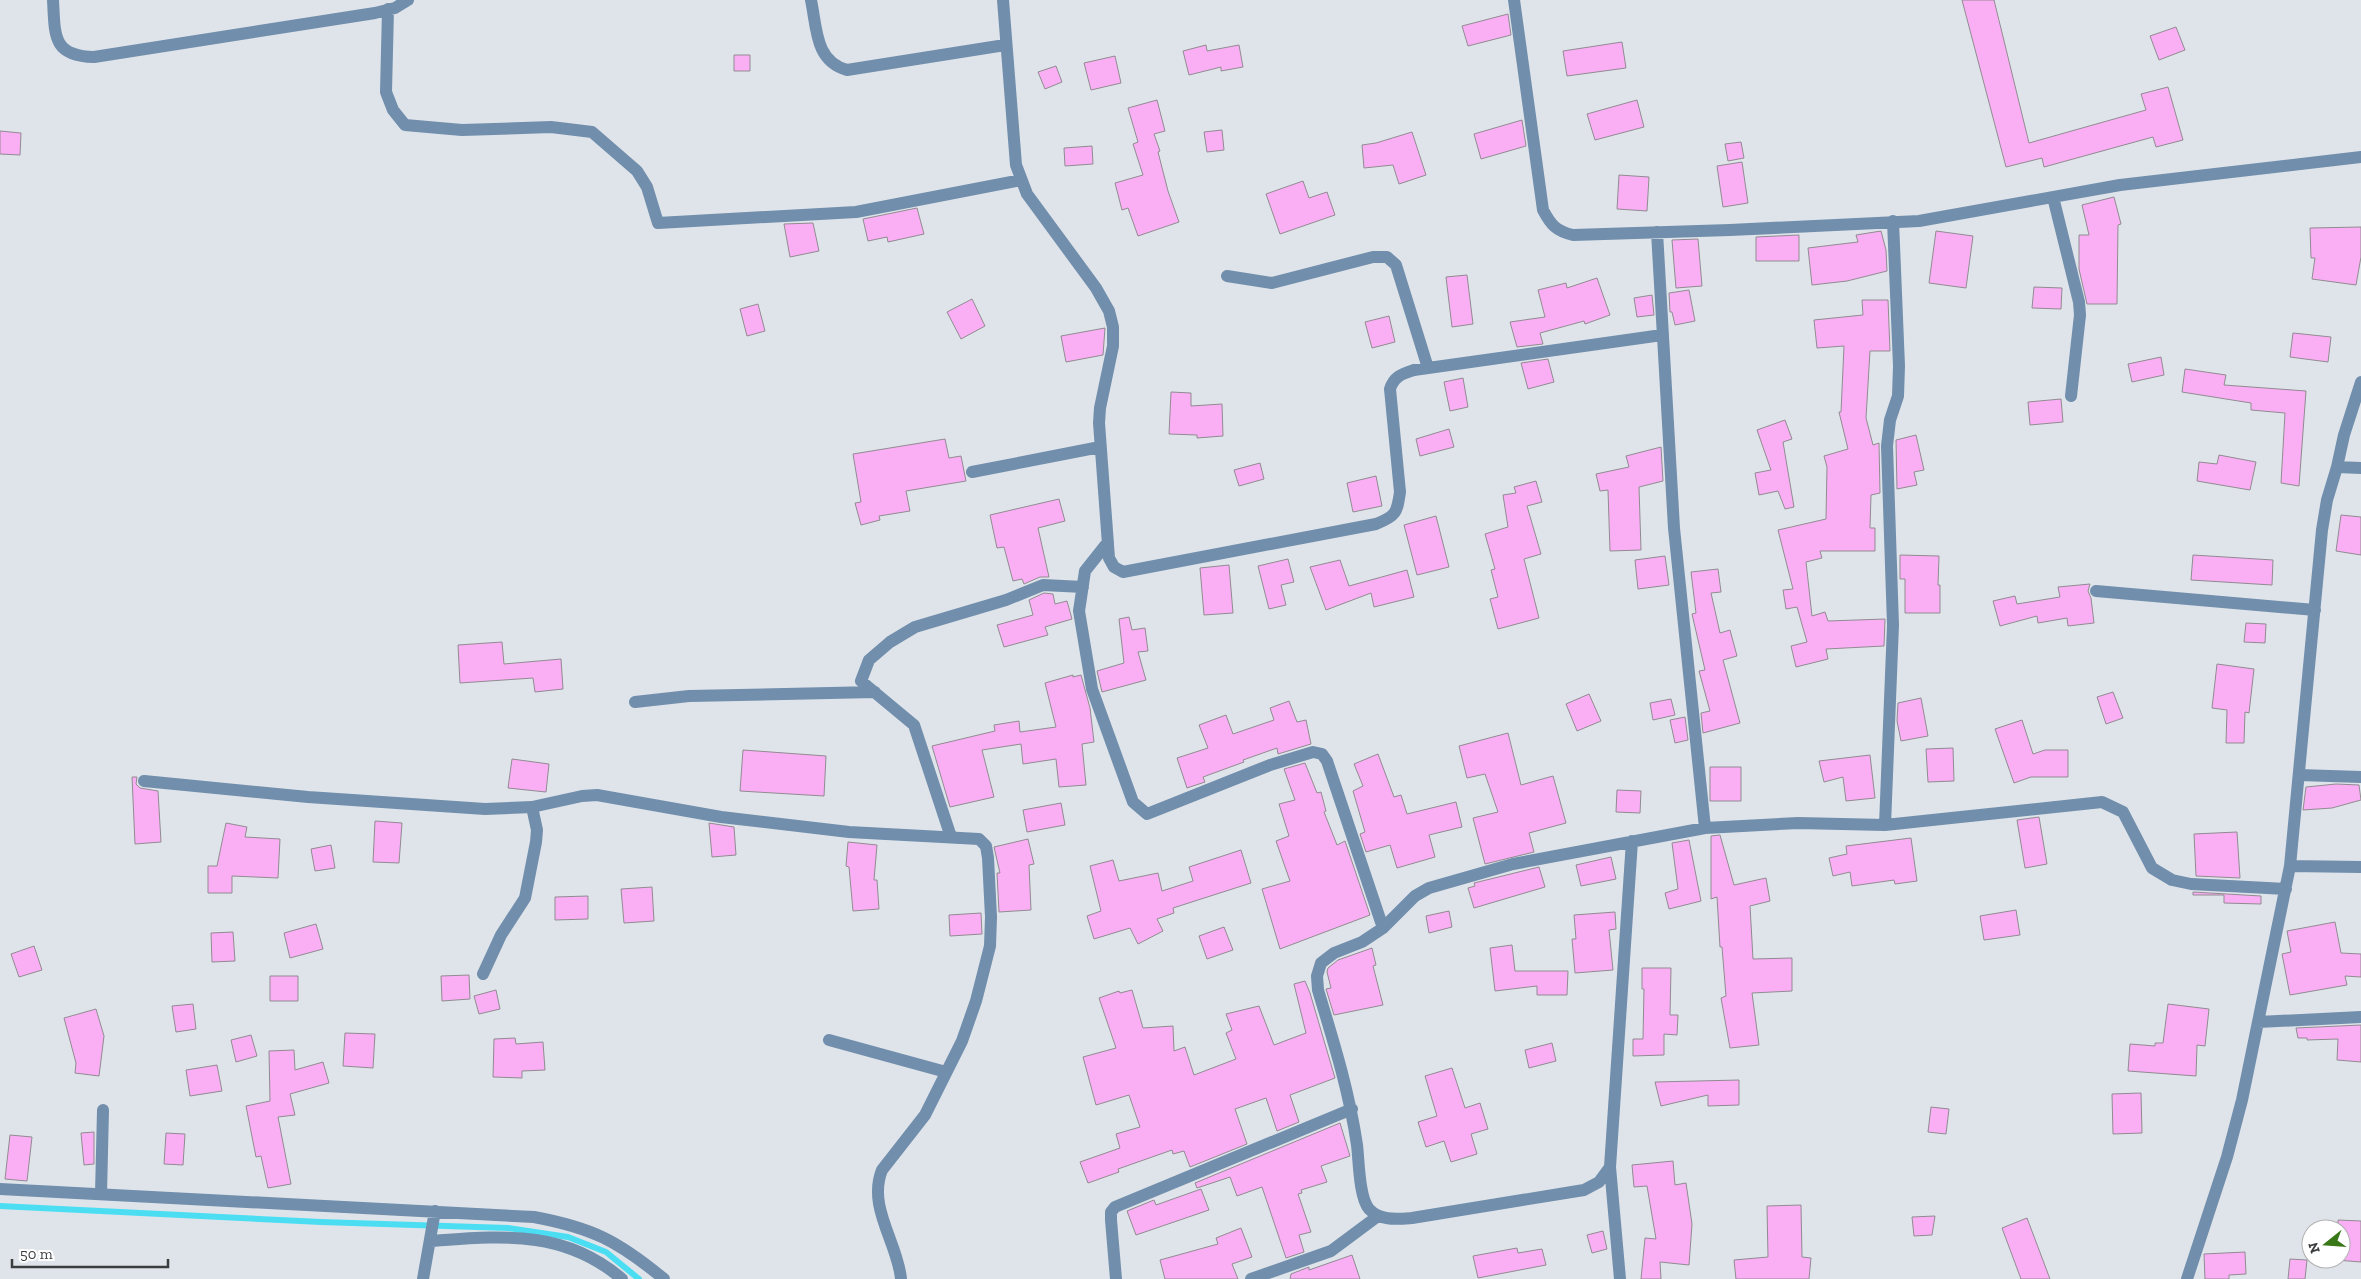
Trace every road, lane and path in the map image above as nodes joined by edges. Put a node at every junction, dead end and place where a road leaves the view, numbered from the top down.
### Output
1 (53, 0) edge
2 (408, 0) edge
3 (811, 0) edge
4 (1003, 0) edge
5 (1514, 0) edge
6 (388, 9) junction
7 (1005, 45) junction
8 (2361, 157) edge
9 (1021, 180) junction
10 (2053, 197) junction
11 (1893, 221) junction
12 (1657, 232) junction
13 (1227, 276) dead end
14 (1662, 335) junction
15 (1428, 368) junction
16 (2361, 382) edge
17 (2071, 396) dead end
18 (1100, 447) junction
19 (2337, 466) junction
20 (2361, 468) edge
21 (972, 472) dead end
22 (1108, 542) junction
23 (1083, 587) junction
24 (2096, 591) dead end
25 (2315, 610) junction
26 (874, 692) junction
27 (635, 702) dead end
28 (2300, 775) junction
29 (2361, 777) edge
30 (144, 780) dead end
31 (532, 807) junction
32 (1885, 825) junction
33 (1705, 828) junction
34 (951, 837) junction
35 (1632, 841) junction
36 (2290, 866) junction
37 (2361, 867) edge
38 (2286, 889) junction
39 (1383, 928) junction
40 (483, 974) dead end
41 (2361, 1017) edge
42 (2258, 1022) junction
43 (828, 1040) dead end
44 (946, 1072) junction
45 (1352, 1109) junction
46 (103, 1110) dead end
47 (1610, 1167) junction
48 (0, 1189) edge
49 (101, 1194) junction
50 (1378, 1216) junction
51 (433, 1227) junction
52 (610, 1274) edge
53 (423, 1279) edge
54 (622, 1279) edge
55 (664, 1279) edge
56 (901, 1279) edge
57 (1116, 1279) edge
58 (1250, 1279) edge
59 (1620, 1279) edge
60 (2187, 1279) edge

1 - 6 street
2 - 6 street
3 - 7 street
4 - 7 street
5 - 12 street
6 - 9 street
7 - 9 street
8 - 10 street
9 - 18 street
10 - 11 street
10 - 17 street
11 - 12 street
11 - 32 street
12 - 14 street
13 - 15 street
14 - 15 street
14 - 33 street
15 - 22 street
16 - 19 street
18 - 21 street
18 - 22 street
19 - 20 street
19 - 25 street
22 - 23 street
23 - 26 street
23 - 39 street
24 - 25 street
25 - 28 street
26 - 27 street
26 - 34 street
28 - 29 street
28 - 36 street
30 - 31 street
31 - 34 street
31 - 40 street
32 - 33 street
32 - 38 street
33 - 35 street
34 - 44 street
35 - 39 street
35 - 47 street
36 - 37 street
36 - 38 street
38 - 42 street
39 - 45 street
41 - 42 street
42 - 60 street
43 - 44 street
44 - 56 street
45 - 50 street
45 - 57 street
46 - 49 street
47 - 50 street
47 - 59 street
48 - 49 street
49 - 51 street
50 - 58 street
51 - 52 street
51 - 53 street
51 - 55 street
52 - 54 street

